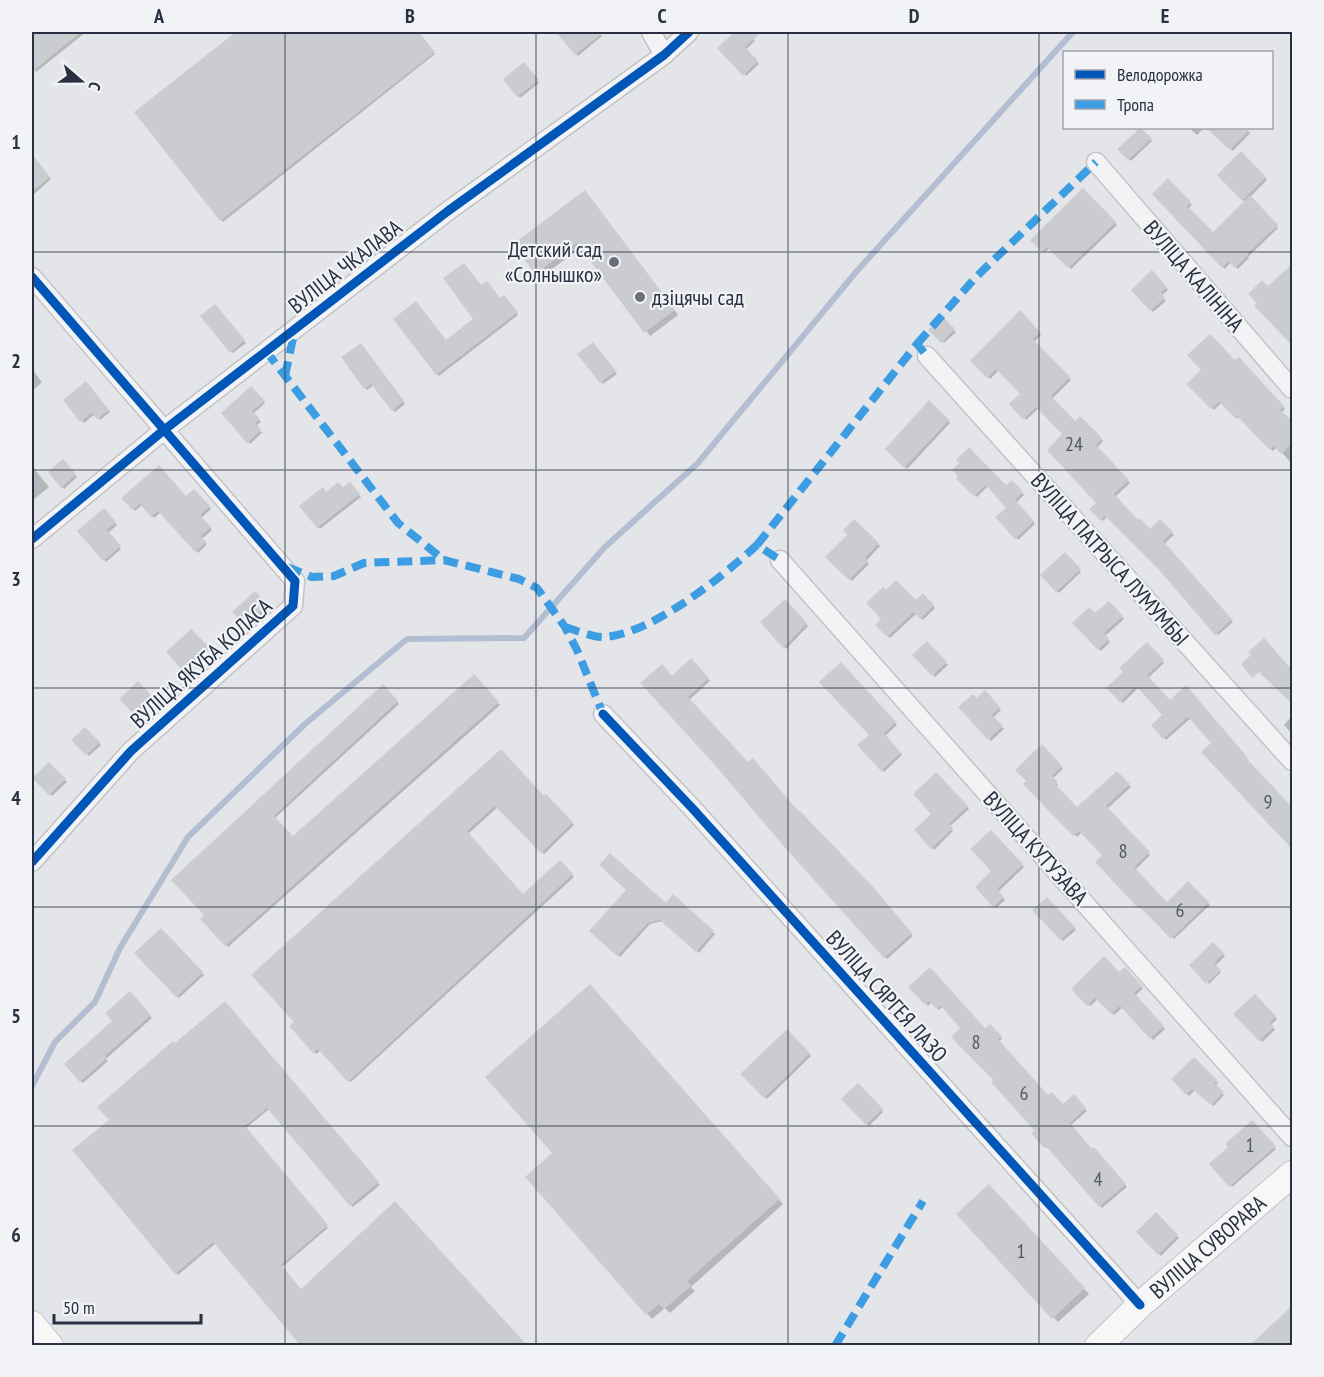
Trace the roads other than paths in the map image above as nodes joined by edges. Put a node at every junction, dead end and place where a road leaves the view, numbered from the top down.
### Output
1 (651, 32) edge
2 (689, 32) edge
3 (664, 55) junction
4 (1096, 162) dead end
5 (32, 277) edge
6 (927, 356) dead end
7 (1293, 389) edge
8 (164, 430) junction
9 (32, 539) edge
10 (780, 560) dead end
11 (603, 714) dead end
12 (1293, 761) edge
13 (32, 862) edge
14 (1293, 1137) edge
15 (1293, 1174) edge
16 (1140, 1305) junction
17 (32, 1324) edge
18 (50, 1346) edge
19 (1098, 1346) edge

1 - 3 street
2 - 3 street, ВУЛІЦА ЧКАЛАВА
3 - 8 street, ВУЛІЦА ЧКАЛАВА
4 - 7 street, ВУЛІЦА КАЛІНІНА
5 - 8 street, ВУЛІЦА ЯКУБА КОЛАСА
6 - 12 street, ВУЛІЦА ПАТРЫСА ЛУМУМБЫ
8 - 9 street, ВУЛІЦА ЧКАЛАВА
8 - 13 street, ВУЛІЦА ЯКУБА КОЛАСА
10 - 14 street, ВУЛІЦА КУТУЗАВА
11 - 16 street, ВУЛІЦА СЯРГЕЯ ЛАЗО
15 - 16 main road, ВУЛІЦА СУВОРАВА
16 - 19 main road, ВУЛІЦА СУВОРАВА
17 - 18 main road

